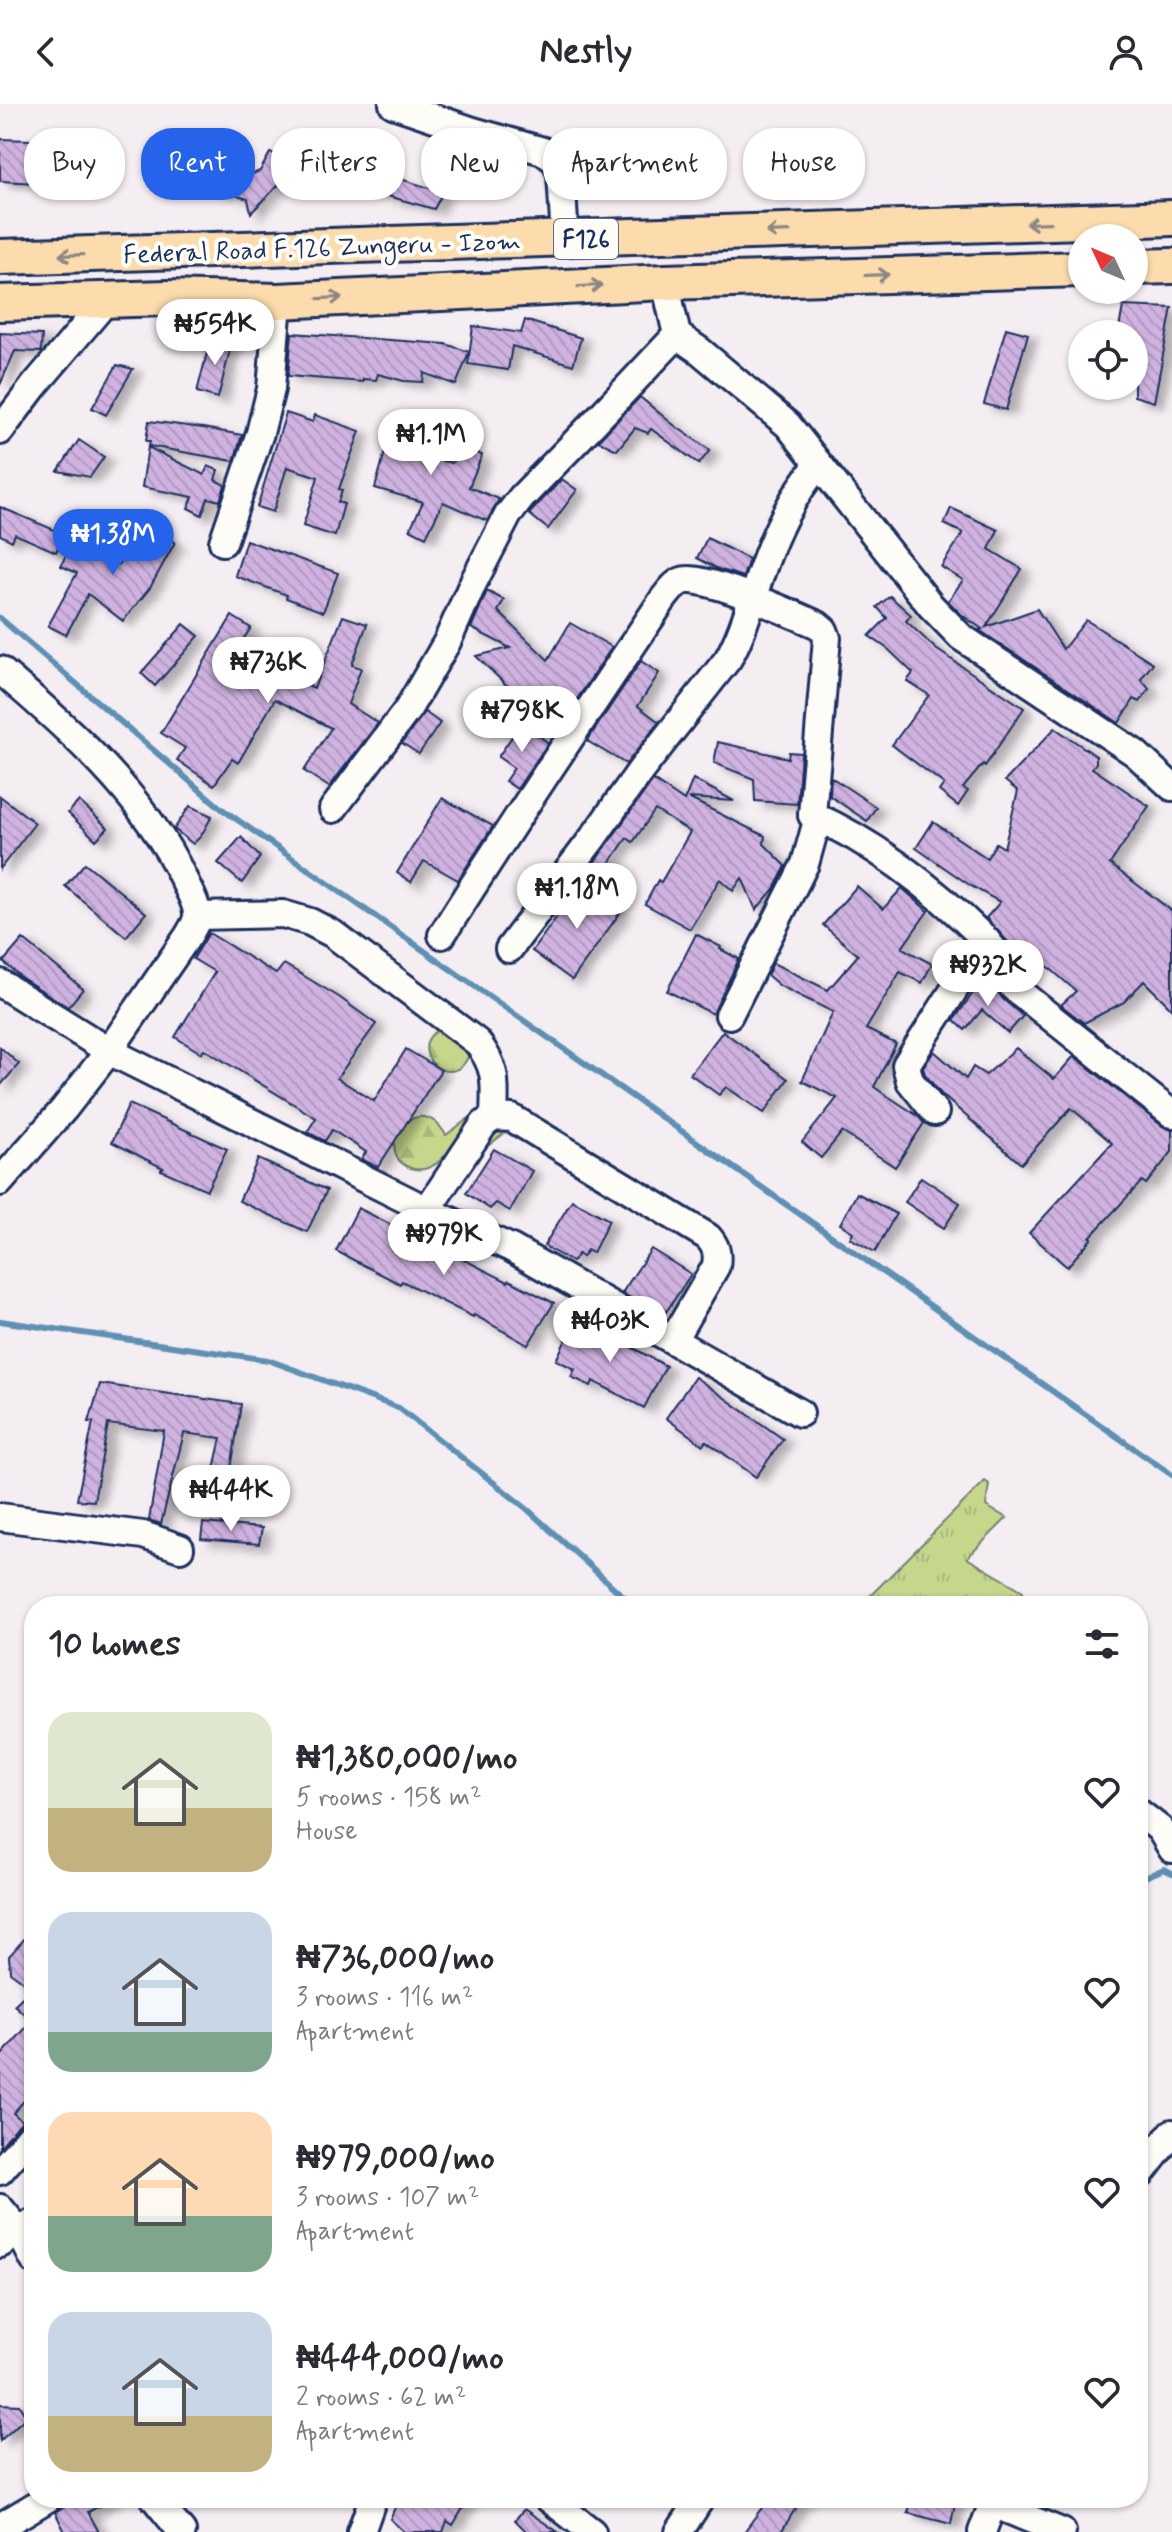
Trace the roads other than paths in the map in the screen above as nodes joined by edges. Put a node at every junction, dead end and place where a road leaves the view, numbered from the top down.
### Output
1 (393, 104) edge
2 (1172, 218) edge
3 (565, 239) junction
4 (167, 251) junction
5 (0, 257) edge
6 (1172, 266) edge
7 (1148, 267) edge
8 (1068, 269) edge
9 (665, 282) junction
10 (167, 298) junction
11 (107, 300) junction
12 (278, 301) junction
13 (0, 303) edge
14 (677, 335) junction
15 (0, 431) edge
16 (818, 465) junction
17 (223, 542) dead end
18 (753, 598) junction
19 (0, 670) edge
20 (1172, 787) edge
21 (333, 809) dead end
22 (812, 815) junction
23 (197, 916) junction
24 (442, 935) dead end
25 (986, 940) junction
26 (509, 949) dead end
27 (0, 983) edge
28 (729, 1015) dead end
29 (109, 1051) junction
30 (935, 1112) dead end
31 (1172, 1114) edge
32 (494, 1117) junction
33 (0, 1182) edge
34 (427, 1210) junction
35 (673, 1340) junction
36 (800, 1413) dead end
37 (0, 1517) edge
38 (180, 1548) dead end
39 (1148, 1820) edge
40 (1172, 1849) edge
41 (1172, 2133) edge
42 (24, 2143) edge
43 (1148, 2164) edge
44 (0, 2171) edge
45 (0, 2208) edge
46 (18, 2232) edge
47 (31, 2508) edge
48 (162, 2508) edge
49 (369, 2508) edge
50 (561, 2508) edge
51 (695, 2508) edge
52 (991, 2508) edge
53 (1009, 2508) edge
54 (0, 2527) edge
55 (182, 2532) edge
56 (361, 2532) edge
57 (592, 2532) edge
58 (679, 2532) edge
59 (982, 2532) edge
60 (1062, 2532) edge

1 - 3 street
2 -> 3 main road, Federal Road F.126 Zungeru - Izom / F126
3 - 4 main road, Federal Road F.126 Zungeru - Izom / F126
4 -> 5 main road, Federal Road F.126 Zungeru - Izom / F126
4 - 10 main road
6 - 7 main road
9 -> 8 main road, Federal Road F.126 Zungeru - Izom / F126
12 -> 9 main road, Federal Road F.126 Zungeru - Izom / F126
9 - 14 street
10 - 11 main road, Federal Road F.126 Zungeru - Izom / F126
10 - 12 main road, Federal Road F.126 Zungeru - Izom / F126
11 - 13 main road, Federal Road F.126 Zungeru - Izom / F126
11 - 15 street
12 - 17 street
14 - 16 street
14 - 21 street
16 - 18 street
16 - 20 street
18 - 22 street
18 - 24 street
18 - 26 street
19 - 23 street
22 - 25 street
22 - 28 street
23 - 29 street
23 - 32 street
25 - 30 street
25 - 31 street
27 - 29 street
29 - 33 street
29 - 34 street
32 - 34 street
32 - 35 street
34 - 35 street
35 - 36 street
37 - 38 street
39 - 40 street
41 - 43 street
42 - 44 street
45 - 46 street
47 - 54 street
48 - 55 street
49 - 56 street
50 - 57 street
51 - 58 street
52 - 59 street
53 - 60 street

